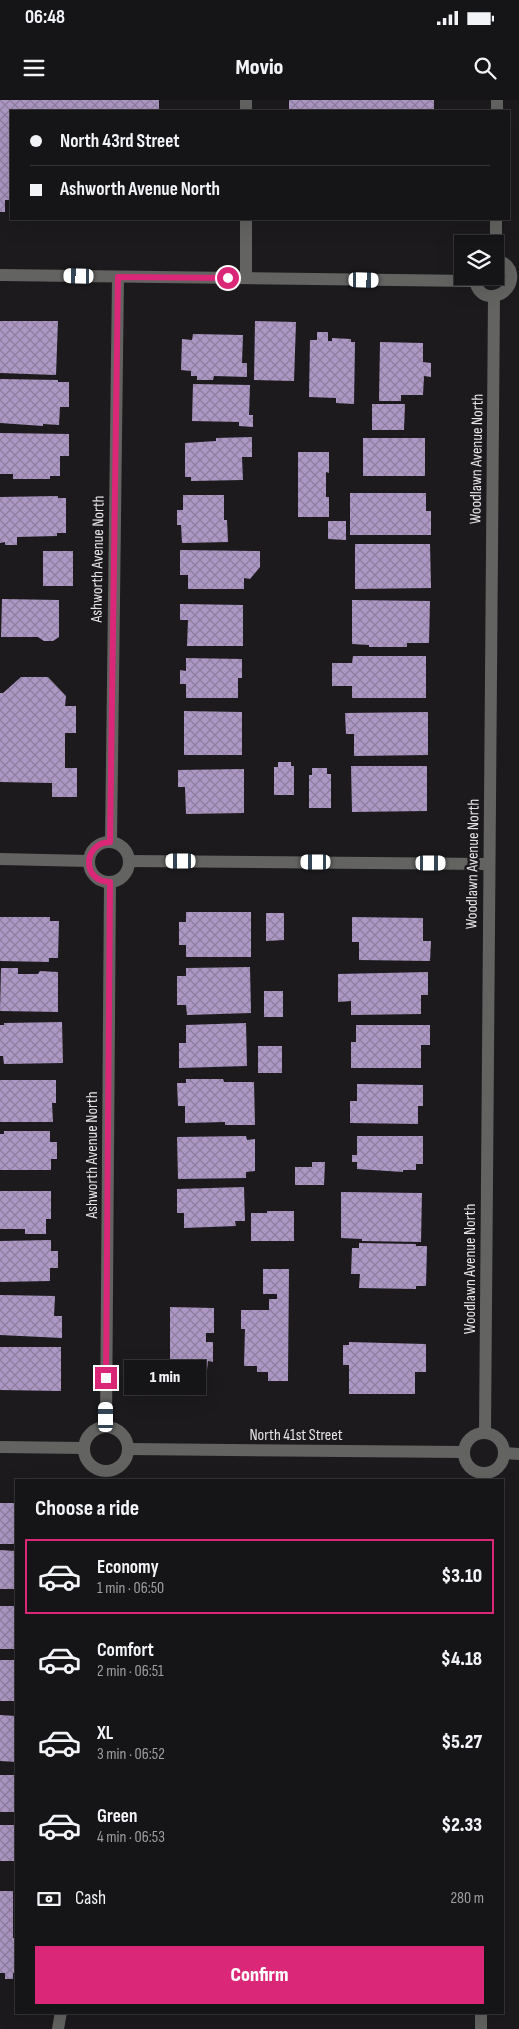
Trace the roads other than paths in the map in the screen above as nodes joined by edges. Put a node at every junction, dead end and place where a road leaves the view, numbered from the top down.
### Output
1 (246, 220) edge
2 (496, 220) edge
3 (496, 235) edge
4 (504, 263) edge
5 (0, 275) edge
6 (118, 277) junction
7 (246, 278) junction
8 (454, 278) edge
9 (516, 280) edge
10 (478, 285) edge
11 (494, 296) junction
12 (110, 842) junction
13 (0, 860) edge
14 (89, 860) junction
15 (129, 860) junction
16 (488, 864) junction
17 (110, 882) junction
18 (106, 1427) junction
19 (485, 1433) junction
20 (0, 1448) edge
21 (84, 1448) junction
22 (128, 1449) junction
23 (463, 1452) junction
24 (504, 1453) junction
25 (519, 1454) edge
26 (106, 1476) edge
27 (484, 1477) edge
28 (61, 2014) edge
29 (481, 2014) edge
30 (58, 2029) edge
31 (481, 2029) edge

1 - 7 street
2 - 3 street
4 - 9 street
5 - 6 street
6 - 7 street
6 - 12 street, Ashworth Avenue North
7 - 8 street
9 - 11 street
10 - 11 street
11 - 16 street, Woodlawn Avenue North
12 - 14 street
12 - 15 street
13 - 14 street
14 - 17 street
15 - 16 street
15 - 17 street
16 - 19 street, Woodlawn Avenue North
17 - 18 street, Ashworth Avenue North
18 - 21 street
18 - 22 street
19 - 23 street
19 - 24 street
20 - 21 street
21 - 26 street
22 - 23 street, North 41st Street
22 - 26 street
23 - 27 street
24 - 25 street
24 - 27 street
28 - 30 street
29 - 31 street

